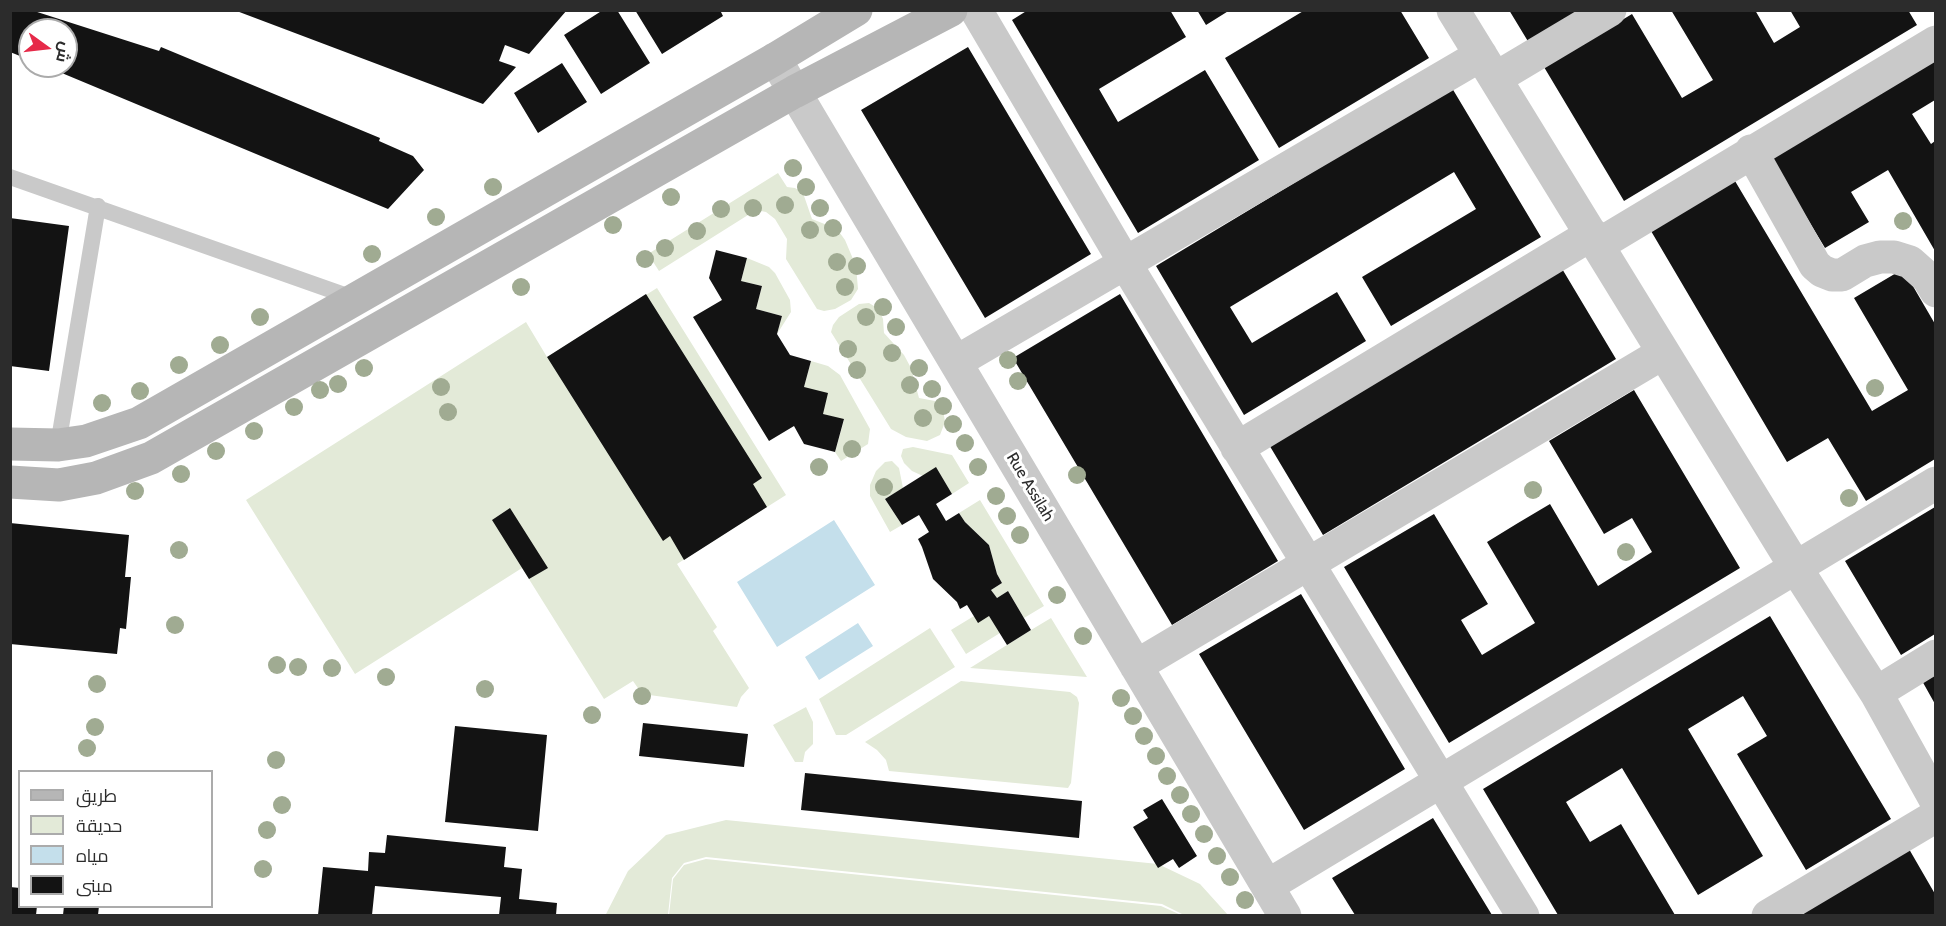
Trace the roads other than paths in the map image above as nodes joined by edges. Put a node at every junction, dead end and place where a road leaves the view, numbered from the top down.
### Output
1 (856, 10) edge
2 (951, 10) edge
3 (976, 10) edge
4 (1453, 10) edge
5 (1610, 10) edge
6 (1935, 42) edge
7 (775, 59) junction
8 (1488, 67) junction
9 (794, 92) junction
10 (1751, 151) junction
11 (10, 177) edge
12 (98, 207) junction
13 (1595, 239) junction
14 (1125, 263) junction
15 (1935, 291) edge
16 (357, 299) junction
17 (1663, 353) junction
18 (956, 362) junction
19 (10, 444) edge
20 (58, 445) junction
21 (1237, 448) junction
22 (10, 482) edge
23 (1935, 483) edge
24 (1309, 565) junction
25 (1796, 567) junction
26 (1935, 656) edge
27 (1136, 666) junction
28 (1876, 693) junction
29 (1441, 782) junction
30 (1935, 801) edge
31 (1935, 816) edge
32 (1267, 886) junction
33 (1285, 915) edge
34 (1523, 915) edge
35 (1768, 915) edge

1 - 7 main road
2 - 9 main road
3 - 14 street
4 - 8 street
5 - 8 street
6 - 10 street
7 - 9 street, Rue Assilah
7 - 16 main road
8 - 13 street
8 - 14 street
9 - 18 street, Rue Assilah
9 - 22 main road
10 - 13 street
10 - 15 street
11 - 12 lane
12 - 16 lane
12 - 20 lane
13 - 17 street
13 - 21 street
14 - 18 street
14 - 21 street
16 - 20 main road
17 - 24 street
17 - 25 street
18 - 27 street, Rue Assilah
19 - 20 main road
21 - 24 street
23 - 25 street
24 - 27 street
24 - 29 street
25 - 28 street
25 - 29 street
26 - 28 street
27 - 32 street, Rue Assilah
28 - 30 street
29 - 32 street
29 - 34 street
31 - 35 street
32 - 33 street, Rue Assilah

